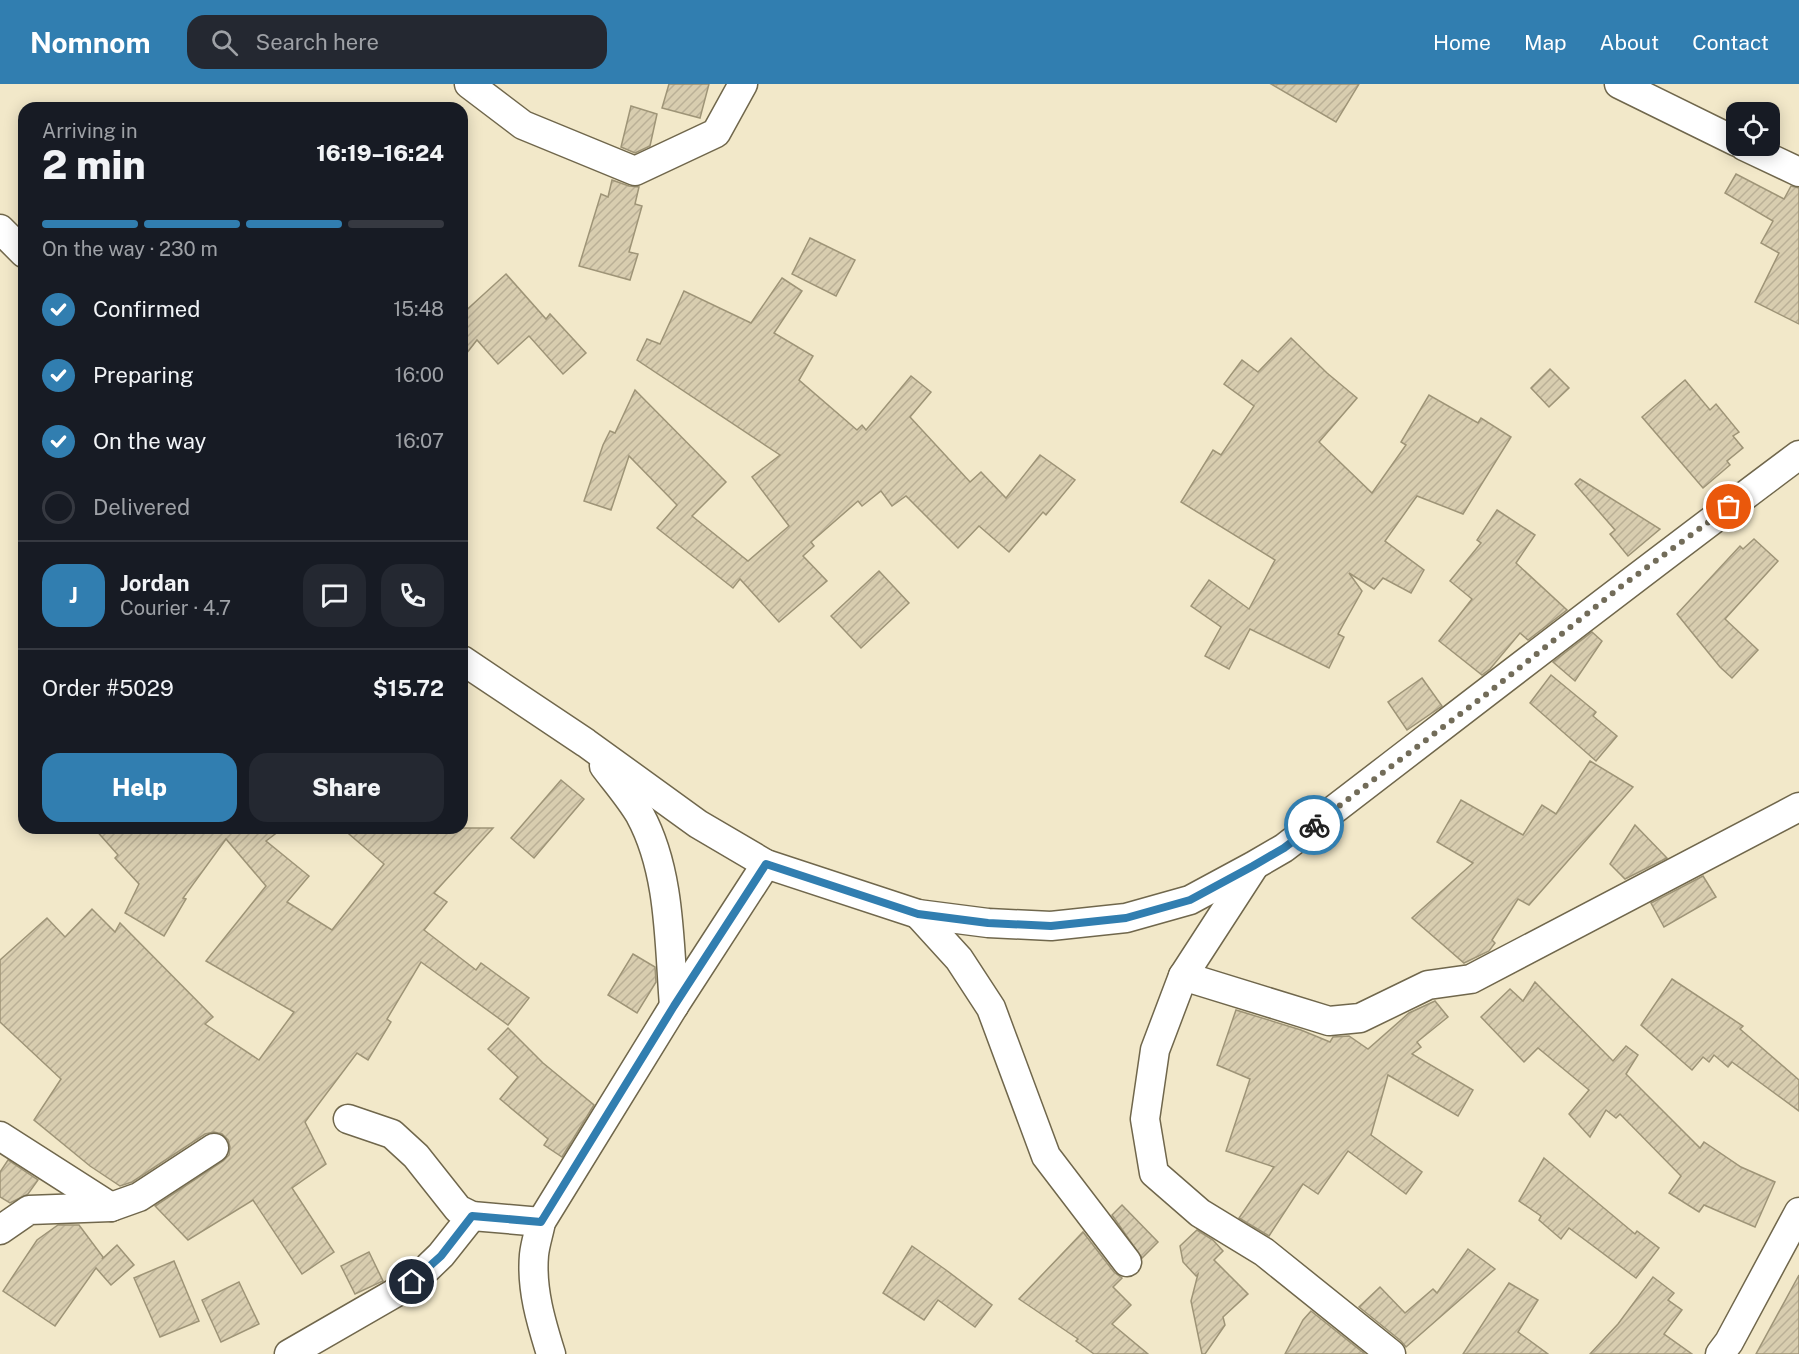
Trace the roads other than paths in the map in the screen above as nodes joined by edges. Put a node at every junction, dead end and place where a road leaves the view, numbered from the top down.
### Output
1 (468, 84) edge
2 (743, 84) edge
3 (1619, 84) edge
4 (1726, 137) edge
5 (1765, 156) edge
6 (1799, 172) edge
7 (0, 228) edge
8 (18, 247) edge
9 (1799, 455) edge
10 (468, 664) edge
11 (586, 743) junction
12 (1799, 807) edge
13 (766, 864) junction
14 (1253, 866) junction
15 (918, 914) junction
16 (1183, 976) junction
17 (674, 1006) junction
18 (348, 1119) dead end
19 (0, 1136) edge
20 (214, 1148) dead end
21 (111, 1207) junction
22 (1799, 1212) edge
23 (472, 1216) junction
24 (541, 1222) junction
25 (0, 1230) edge
26 (1127, 1262) dead end
27 (289, 1354) edge
28 (551, 1354) edge
29 (1391, 1354) edge
30 (1720, 1354) edge

1 - 2 street
3 - 4 street
5 - 6 street
7 - 8 street
9 - 14 street
10 - 11 street
11 - 13 street
11 - 17 street
12 - 16 street
13 - 15 street
13 - 17 street
14 - 15 street
14 - 16 street
15 - 26 street
16 - 29 street
17 - 24 street
18 - 23 street
19 - 21 street
20 - 21 street
21 - 25 street
22 - 30 street
23 - 24 street
23 - 27 street
24 - 28 street

